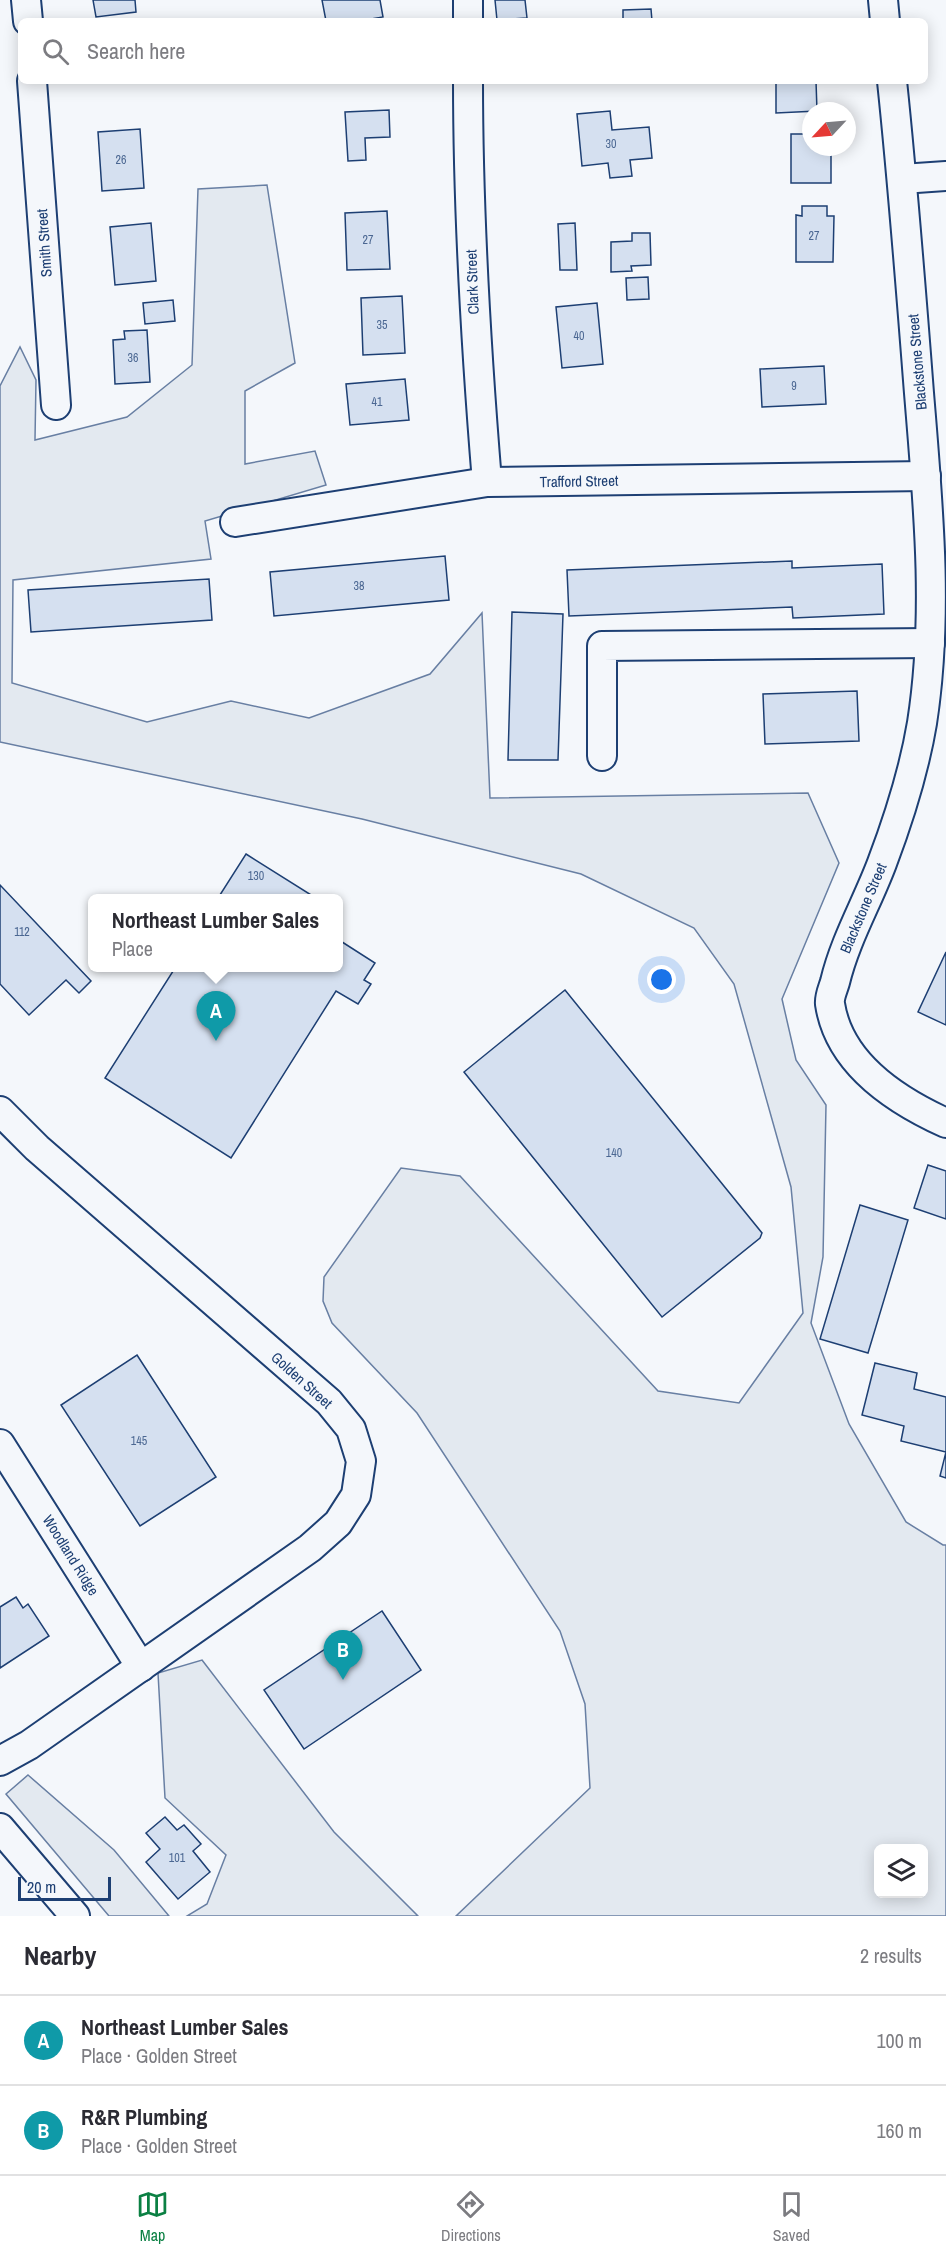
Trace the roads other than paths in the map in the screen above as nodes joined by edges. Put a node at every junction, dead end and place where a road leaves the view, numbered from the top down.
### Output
1 (26, 0) edge
2 (468, 0) edge
3 (883, 0) edge
4 (28, 18) edge
5 (468, 18) edge
6 (885, 18) edge
7 (32, 84) edge
8 (468, 84) edge
9 (892, 84) edge
10 (946, 176) edge
11 (902, 179) junction
12 (57, 405) dead end
13 (926, 476) junction
14 (487, 482) junction
15 (235, 522) dead end
16 (938, 563) edge
17 (930, 643) junction
18 (602, 756) dead end
19 (0, 1111) edge
20 (946, 1123) edge
21 (0, 1444) edge
22 (141, 1667) junction
23 (0, 1761) edge
24 (0, 1828) edge
25 (75, 1916) edge

1 - 4 street
2 - 5 street
3 - 6 street
7 - 12 street, Smith Street
8 - 14 street, Clark Street
9 - 11 street, Blackstone Street
10 - 11 street
11 - 13 street, Blackstone Street
13 - 14 street, Trafford Street
13 - 16 street, Blackstone Street
14 - 15 street, Trafford Street
16 - 17 street, Blackstone Street
17 - 18 street
17 - 20 street, Blackstone Street
19 - 22 street, Golden Street
21 - 22 street, Woodland Ridge
22 - 23 street, Golden Street
24 - 25 street

